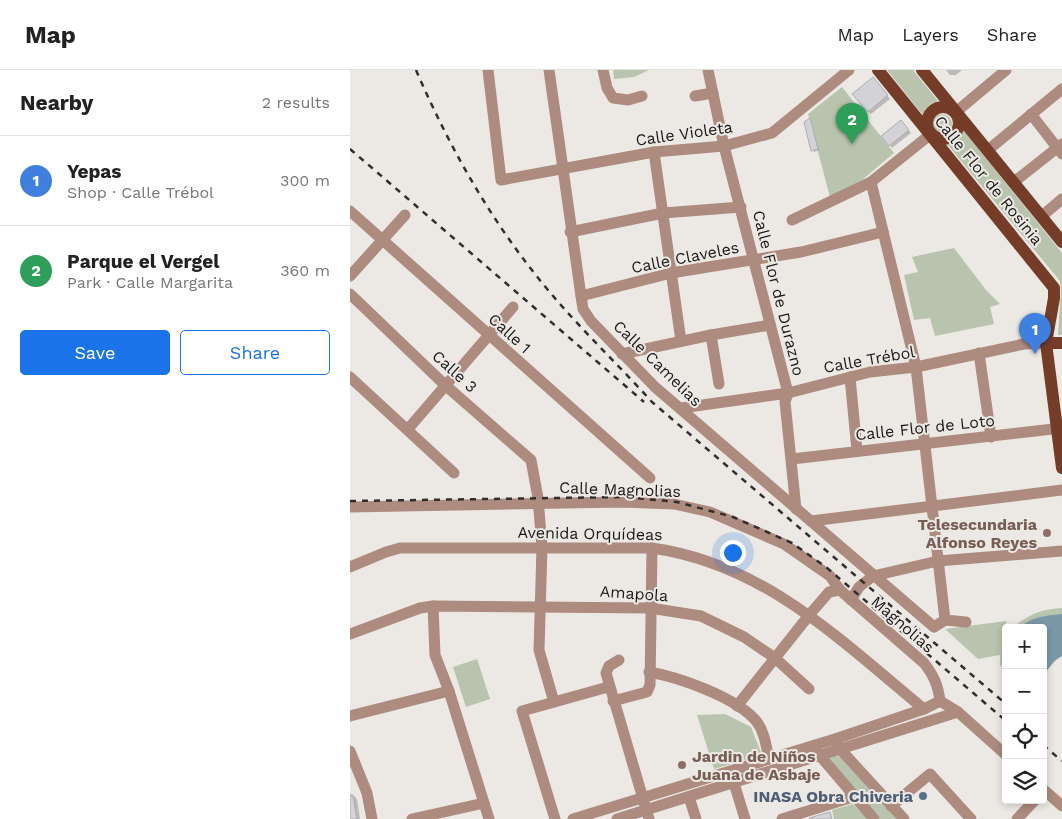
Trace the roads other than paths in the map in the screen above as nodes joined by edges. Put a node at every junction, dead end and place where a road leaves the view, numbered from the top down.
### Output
1 (488, 70) edge
2 (548, 70) edge
3 (603, 70) edge
4 (708, 70) edge
5 (849, 70) edge
6 (878, 70) edge
7 (922, 70) edge
8 (1006, 70) edge
9 (1062, 89) edge
10 (713, 94) junction
11 (642, 96) dead end
12 (695, 96) dead end
13 (956, 112) junction
14 (1031, 114) junction
15 (931, 134) junction
16 (724, 146) junction
17 (1060, 148) edge
18 (988, 150) junction
19 (654, 152) junction
20 (562, 170) junction
21 (871, 182) junction
22 (1014, 182) junction
23 (1062, 199) edge
24 (740, 207) junction
25 (350, 211) edge
26 (663, 213) junction
27 (405, 216) dead end
28 (1042, 216) junction
29 (792, 220) dead end
30 (570, 232) junction
31 (883, 232) junction
32 (383, 241) junction
33 (1062, 242) edge
34 (755, 260) junction
35 (671, 273) junction
36 (350, 276) edge
37 (350, 294) edge
38 (581, 296) junction
39 (513, 307) dead end
40 (770, 325) junction
41 (711, 334) junction
42 (489, 336) junction
43 (681, 341) junction
44 (1046, 343) junction
45 (1062, 343) edge
46 (979, 353) junction
47 (622, 354) junction
48 (916, 367) junction
49 (350, 377) edge
50 (850, 377) junction
51 (719, 384) dead end
52 (445, 385) junction
53 (788, 393) junction
54 (681, 408) junction
55 (1060, 428) edge
56 (408, 429) junction
57 (991, 437) junction
58 (925, 444) junction
59 (858, 451) junction
60 (792, 459) junction
61 (1062, 468) edge
62 (454, 473) dead end
63 (650, 478) dead end
64 (1062, 490) edge
65 (538, 503) junction
66 (932, 506) junction
67 (350, 507) edge
68 (796, 509) junction
69 (810, 521) junction
70 (542, 547) junction
71 (652, 548) junction
72 (1062, 551) edge
73 (938, 561) junction
74 (350, 567) edge
75 (873, 576) junction
76 (840, 590) junction
77 (851, 600) junction
78 (433, 606) junction
79 (541, 607) junction
80 (650, 608) junction
81 (810, 614) junction
82 (945, 620) junction
83 (966, 622) dead end
84 (350, 634) edge
85 (775, 658) junction
86 (619, 660) dead end
87 (650, 672) junction
88 (608, 687) junction
89 (809, 689) dead end
90 (449, 691) junction
91 (613, 701) junction
92 (940, 701) junction
93 (554, 702) junction
94 (737, 706) junction
95 (924, 709) junction
96 (958, 712) junction
97 (350, 716) edge
98 (837, 744) junction
99 (813, 745) junction
100 (350, 751) edge
101 (1002, 751) edge
102 (819, 756) junction
103 (768, 759) junction
104 (734, 783) junction
105 (1047, 794) edge
106 (643, 797) junction
107 (689, 797) junction
108 (854, 797) junction
109 (630, 801) junction
110 (484, 803) junction
111 (1031, 804) edge
112 (891, 806) junction
113 (1062, 806) edge
114 (648, 814) edge
115 (635, 816) edge
116 (796, 817) edge
117 (372, 819) edge
118 (412, 819) edge
119 (489, 819) edge
120 (555, 819) edge
121 (573, 819) edge
122 (617, 819) edge
123 (696, 819) edge
124 (745, 819) edge
125 (782, 819) edge
126 (874, 819) edge
127 (904, 819) edge
128 (971, 819) edge
129 (1017, 819) edge

1 - 20 street, Calle Violeta
2 - 20 street, Calle Camelias
3 - 11 street
4 - 10 street, Calle Flor de Durazno
5 - 16 street, Calle Violeta
6 - 15 main road, Calle Flor de Rosinia
7 - 13 main road
8 - 13 street
9 - 14 street
10 - 12 street
10 - 16 street, Calle Flor de Durazno
13 - 15 main road
13 - 15 main road
13 - 18 main road
14 - 17 street
14 - 18 street
15 - 21 street
15 - 44 main road, Calle Flor de Rosinia
16 - 19 street, Calle Violeta
16 - 24 street, Calle Flor de Durazno
17 - 22 street
18 - 22 main road
19 - 20 street, Calle Violeta
19 - 26 street
20 - 30 street, Calle Camelias
21 - 29 street
21 - 31 street
22 - 28 main road
23 - 28 street
24 - 26 street
24 - 34 street, Calle Flor de Durazno
25 - 32 street, Calle 1
26 - 30 street
26 - 35 street
27 - 32 street
28 - 33 main road
30 - 38 street, Calle Camelias
31 - 34 street, Calle Claveles
31 - 48 street
32 - 36 street
32 - 42 street, Calle 1
34 - 35 street, Calle Claveles
34 - 40 street, Calle Flor de Durazno
35 - 38 street, Calle Claveles
35 - 43 street
37 - 52 street, Calle 3
38 - 47 street, Calle Camelias
39 - 42 street
40 - 41 street
40 - 53 street, Calle Flor de Durazno
41 - 43 street
41 - 51 street
42 - 52 street
42 - 63 street, Calle 1
43 - 47 street
44 - 45 main road, Calle Trébol
44 - 46 street, Calle Trébol
44 - 55 main road, Calle Flor de Rosinia
46 - 48 street, Calle Trébol
46 - 57 street
47 - 54 street, Calle Camelias
48 - 50 street, Calle Trébol
48 - 58 street
49 - 56 street
50 - 53 street, Calle Trébol
50 - 59 street
52 - 56 street
52 - 65 street, Calle 3
53 - 54 street, Calle Trébol
53 - 60 street, Calle Flor de Durazno
54 - 68 street, Calle Camelias
55 - 57 street, Calle Flor de Loto
55 - 61 main road, Calle Flor de Rosinia
56 - 62 street
57 - 58 street, Calle Flor de Loto
58 - 59 street, Calle Flor de Loto
58 - 66 street
59 - 60 street, Calle Flor de Loto
60 - 68 street, Calle Flor de Durazno
64 - 66 street
65 - 67 street, Calle Magnolias
65 - 70 street
65 - 76 street, Calle Magnolias
66 - 69 street
66 - 73 street
68 - 69 street, Calle Camelias
69 - 75 street, Calle Camelias
70 - 71 street, Avenida Orquídeas
70 - 74 street, Avenida Orquídeas
70 - 79 street
71 - 80 street
71 - 81 street, Avenida Orquídeas
72 - 73 street
73 - 75 street
73 - 82 street
75 - 77 street
75 - 82 street, Calle Camelias
76 - 77 street, Calle Magnolias
76 - 81 street
77 - 92 street, Magnolias
78 - 79 street, Amapola
78 - 84 street, Amapola
78 - 90 street
79 - 80 street, Amapola
79 - 93 street
80 - 85 street, Amapola
80 - 87 street
81 - 85 street
81 - 95 street, Avenida Orquídeas
82 - 83 street
85 - 89 street, Amapola
85 - 94 street
86 - 88 street
87 - 91 street
87 - 94 street
88 - 91 street
88 - 93 street
90 - 97 street
90 - 110 street
91 - 106 street
92 - 95 street
92 - 96 street
93 - 120 street
94 - 103 street
95 - 98 street
96 - 98 street
96 - 101 street
98 - 99 street
98 - 102 street
98 - 112 street
99 - 102 street
99 - 103 street
100 - 117 street
102 - 104 street
102 - 108 street
103 - 106 street
104 - 107 street
104 - 124 street
105 - 113 street
106 - 109 street
106 - 114 street
107 - 114 street
107 - 123 street
108 - 116 street
108 - 126 street
109 - 115 street
109 - 121 street
110 - 118 street
110 - 119 street
111 - 129 street
112 - 127 street
112 - 128 street
114 - 115 street
115 - 122 street
116 - 125 street

